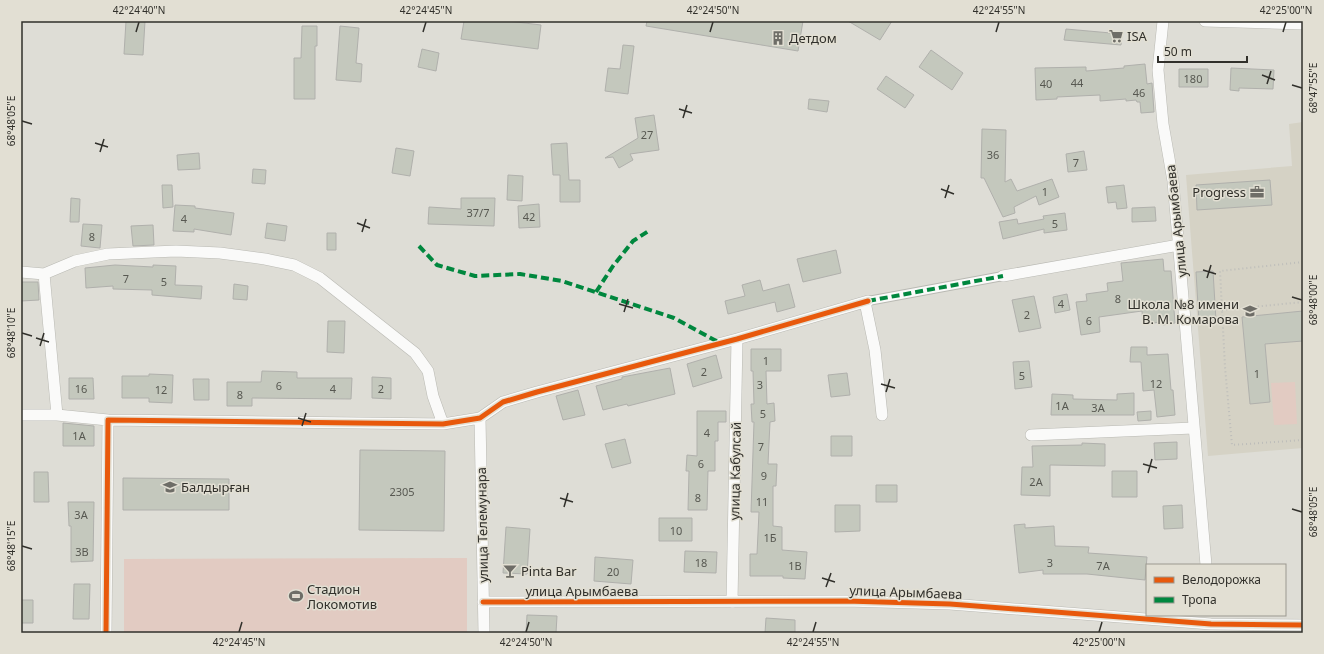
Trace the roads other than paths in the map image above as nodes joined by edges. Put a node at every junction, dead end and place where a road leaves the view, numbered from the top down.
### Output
1 (1163, 21) edge
2 (1205, 21) edge
3 (1303, 24) edge
4 (1179, 245) junction
5 (21, 272) edge
6 (44, 274) junction
7 (1003, 276) joint
8 (867, 302) junction
9 (737, 339) junction
10 (21, 415) edge
11 (56, 415) junction
12 (882, 415) dead end
13 (480, 418) junction
14 (108, 420) junction
15 (443, 424) junction
16 (1193, 428) junction
17 (1031, 435) dead end
18 (1206, 564) edge
19 (483, 602) junction
20 (732, 602) junction
21 (1211, 620) edge
22 (1303, 625) edge
23 (106, 633) edge
24 (484, 633) edge

1 - 4 street, улица Арымбаева
2 - 3 street
4 - 7 street
4 - 16 street, улица Арымбаева
5 - 6 street
6 - 11 street
6 - 15 street
7 - 8 street
8 - 9 street
8 - 12 street
9 - 13 street
9 - 20 street, улица Кабулсай
10 - 11 street
11 - 14 street
13 - 15 street
13 - 19 street, улица Телемунара
14 - 15 street
14 - 23 street
16 - 17 street
16 - 18 street, улица Арымбаева
19 - 20 street, улица Арымбаева
19 - 24 street, улица Телемунара
20 - 21 street, улица Арымбаева
21 - 22 street, улица Арымбаева

